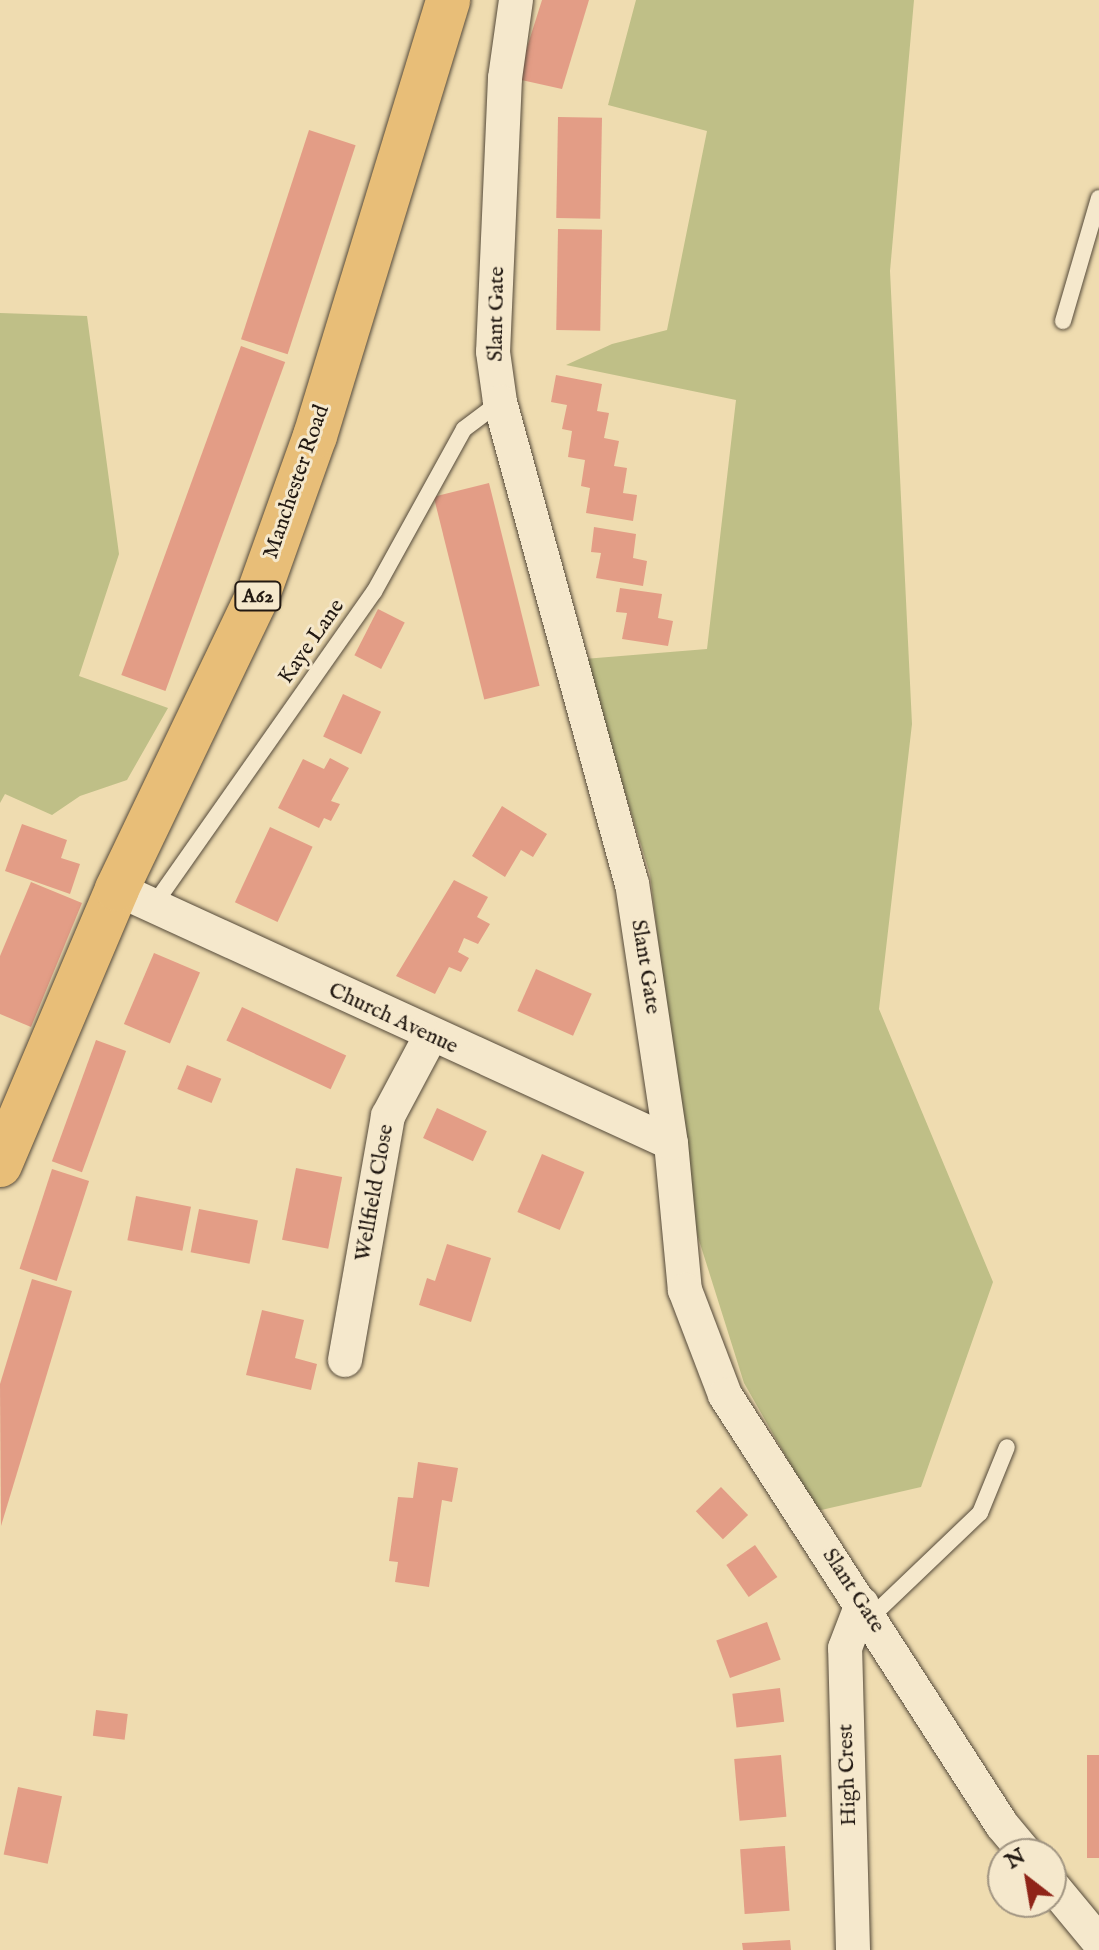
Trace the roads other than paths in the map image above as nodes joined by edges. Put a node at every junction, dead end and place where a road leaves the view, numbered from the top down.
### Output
1 (448, 0) edge
2 (516, 0) edge
3 (1099, 198) edge
4 (1063, 321) dead end
5 (500, 402) junction
6 (135, 898) junction
7 (430, 1037) junction
8 (13, 1105) edge
9 (671, 1143) junction
10 (0, 1165) edge
11 (345, 1360) dead end
12 (1007, 1447) dead end
13 (866, 1610) junction
14 (1013, 1838) edge
15 (1067, 1903) edge
16 (1099, 1942) edge
17 (853, 1950) edge

1 - 6 main road, Manchester Road / A62
2 - 5 street, Slant Gate
3 - 4 lane
5 - 6 lane, Kaye Lane
5 - 9 street, Slant Gate
6 - 7 street, Church Avenue
6 - 8 main road, Manchester Road / A62
7 - 9 street, Church Avenue
7 - 11 street, Wellfield Close
8 - 10 main road, Manchester Road / A62
9 - 13 street, Slant Gate
12 - 13 lane
13 - 14 street, Slant Gate
13 - 17 street, High Crest
15 - 16 street

